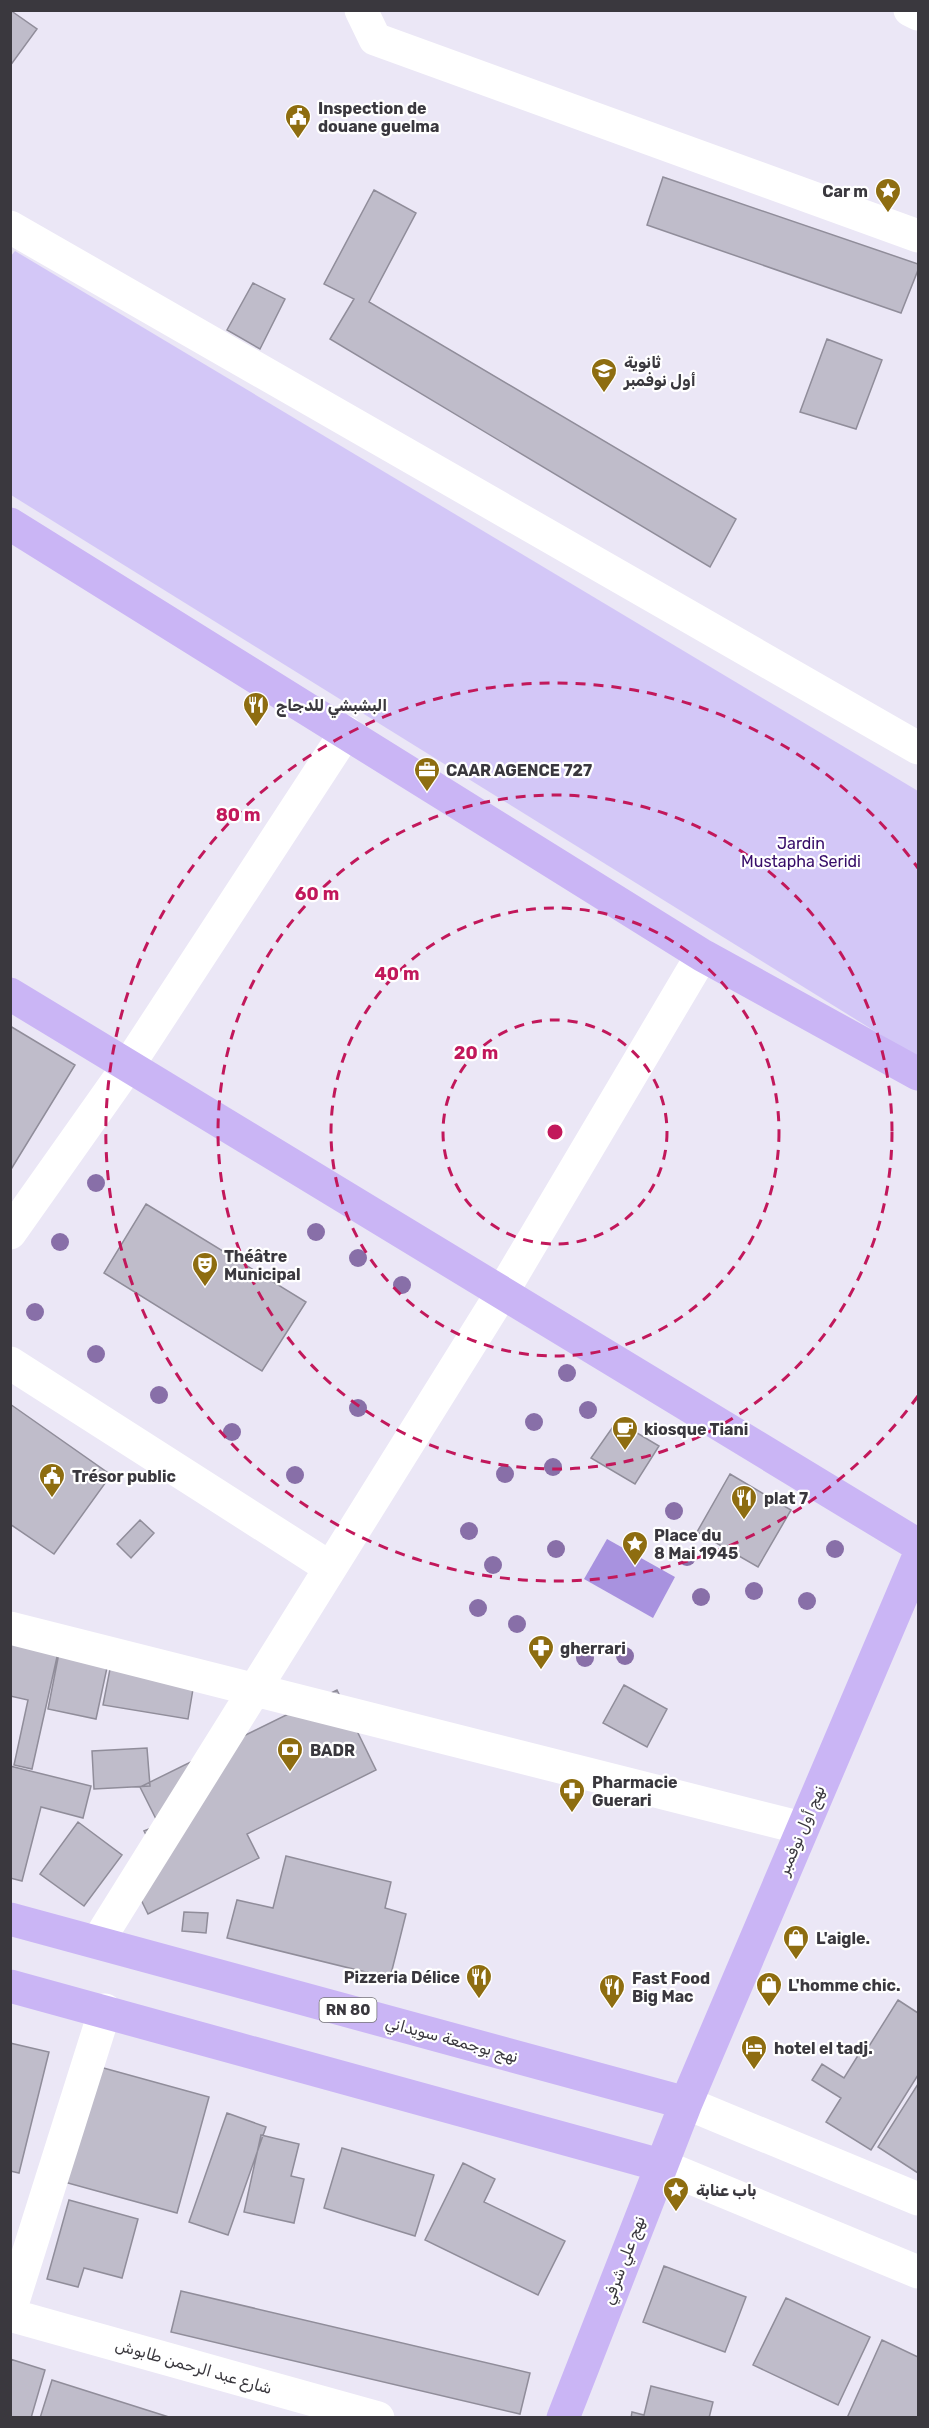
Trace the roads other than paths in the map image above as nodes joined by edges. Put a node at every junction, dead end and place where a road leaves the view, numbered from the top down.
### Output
1 (361, 10) edge
2 (910, 10) edge
3 (918, 14) edge
4 (10, 227) edge
5 (918, 236) edge
6 (10, 524) edge
7 (346, 732) junction
8 (918, 748) edge
9 (702, 955) junction
10 (10, 994) edge
11 (128, 1066) junction
12 (918, 1074) edge
13 (10, 1233) edge
14 (503, 1291) junction
15 (10, 1363) edge
16 (918, 1545) edge
17 (918, 1558) edge
18 (329, 1567) junction
19 (10, 1628) edge
20 (255, 1689) junction
21 (802, 1828) junction
22 (10, 1919) edge
23 (98, 1941) junction
24 (10, 1986) edge
25 (105, 2010) junction
26 (686, 2103) junction
27 (660, 2165) junction
28 (918, 2199) edge
29 (918, 2272) edge
30 (10, 2313) edge
31 (378, 2418) edge
32 (562, 2418) edge

1 - 5 street
2 - 3 street
4 - 8 street
6 - 7 main road
7 - 9 main road
7 - 11 street
9 - 12 main road
9 - 14 street
10 - 11 main road
11 - 13 street
11 - 14 main road
14 - 16 main road
14 - 18 street
15 - 18 street
17 - 21 main road, نهج أول نوفمبر
18 - 20 street
19 - 20 street
20 - 21 street
20 - 23 street
21 - 26 main road, نهج أول نوفمبر
22 - 23 main road, نهج بوجمعة سويداني / RN 80
23 - 26 main road, نهج بوجمعة سويداني / RN 80
24 - 25 main road
25 - 27 main road
25 - 30 street
26 - 27 main road, نهج علي شرفي
26 - 28 street
27 - 29 street
27 - 32 main road, نهج علي شرفي
30 - 31 street, شارع عبد الرحمن طابوش

